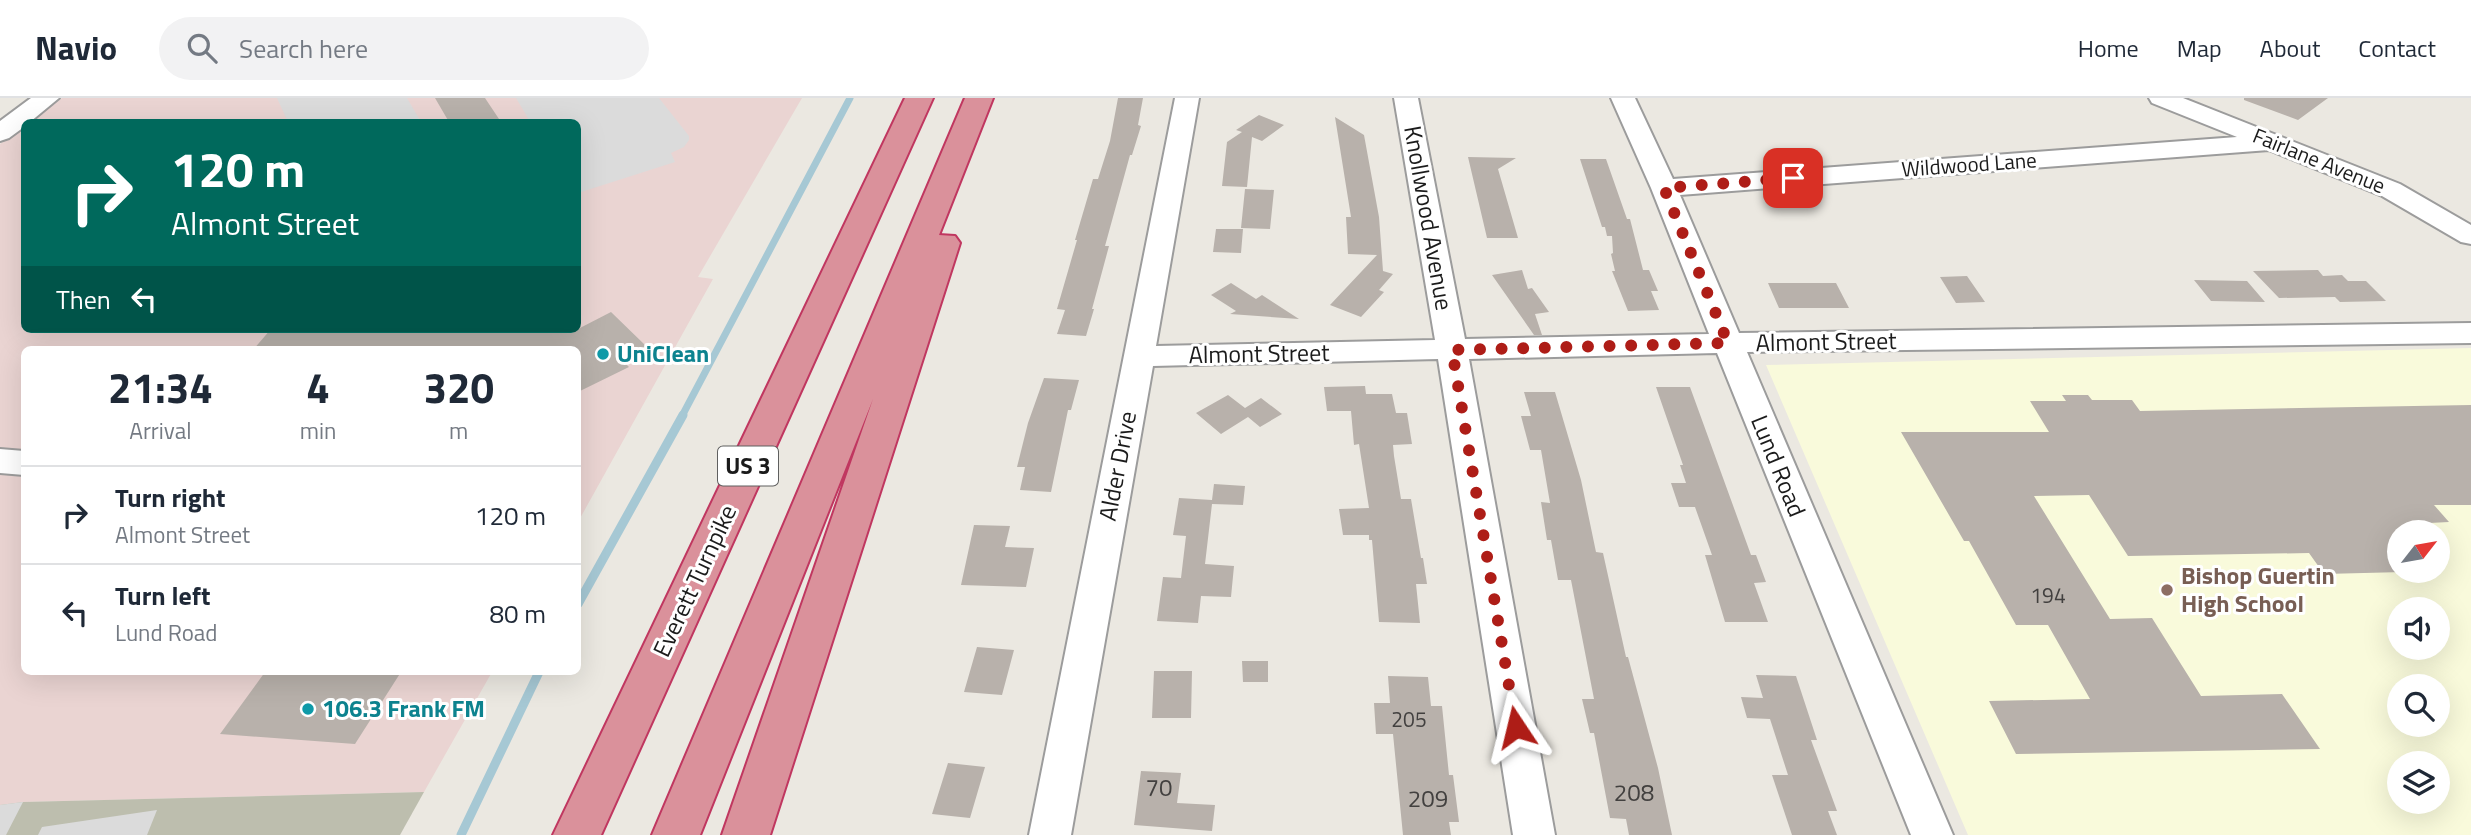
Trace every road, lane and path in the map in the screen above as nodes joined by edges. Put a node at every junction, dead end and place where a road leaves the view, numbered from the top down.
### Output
1 (919, 98) edge
2 (979, 98) edge
3 (993, 98) edge
4 (1187, 98) edge
5 (1406, 98) edge
6 (1623, 98) edge
7 (2161, 98) edge
8 (38, 105) edge
9 (0, 111) edge
10 (0, 133) edge
11 (2275, 142) junction
12 (1664, 188) junction
13 (2471, 236) edge
14 (2471, 333) edge
15 (1728, 343) junction
16 (1452, 350) junction
17 (1139, 356) junction
18 (0, 461) edge
19 (21, 463) edge
20 (577, 835) edge
21 (676, 835) edge
22 (746, 835) edge
23 (1050, 835) edge
24 (1534, 835) edge
25 (1932, 835) edge

1 - 20 highway, Everett Turnpike / US 3
2 - 21 highway
3 - 22 highway
4 - 17 street, Alder Drive
5 - 16 street, Knollwood Avenue
6 - 12 street, Lund Road
7 - 11 street, Fairlane Avenue
8 - 9 street
8 - 10 street
11 - 12 street, Wildwood Lane
11 - 13 street, Fairlane Avenue
12 - 15 street, Lund Road
14 - 15 street, Almont Street
15 - 16 street, Almont Street
15 - 25 street, Lund Road
16 - 17 street, Almont Street
16 - 24 street, Knollwood Avenue
17 - 23 street, Alder Drive
18 - 19 street

